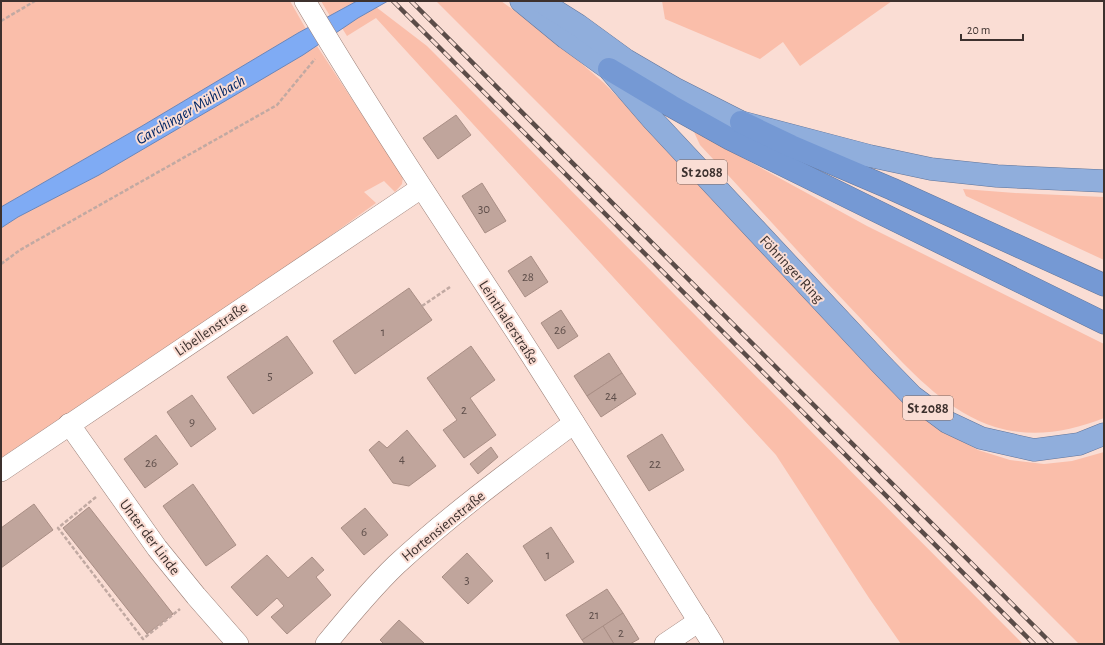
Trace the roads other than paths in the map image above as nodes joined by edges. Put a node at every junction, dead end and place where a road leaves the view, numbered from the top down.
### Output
1 (521, 1) edge
2 (540, 1) edge
3 (309, 9) edge
4 (609, 68) junction
5 (741, 122) junction
6 (1104, 181) edge
7 (421, 188) junction
8 (1104, 285) edge
9 (1104, 323) edge
10 (574, 423) junction
11 (69, 424) junction
12 (1104, 434) edge
13 (1, 472) edge
14 (699, 622) junction
15 (238, 644) edge
16 (326, 644) edge
17 (665, 644) edge
18 (713, 644) edge

1 - 4 highway, Föhringer Ring / St 2088
2 - 5 highway
3 - 7 street, Leinthalerstraße
4 - 9 highway
4 - 12 highway, Föhringer Ring / St 2088
5 - 6 highway
5 - 8 highway
7 - 10 street, Leinthalerstraße
7 - 11 street, Libellenstraße
10 - 14 street, Leinthalerstraße
10 - 16 street, Hortensienstraße
11 - 13 street, Libellenstraße
11 - 15 street, Unter der Linde
14 - 17 street
14 - 18 street, Leinthalerstraße

